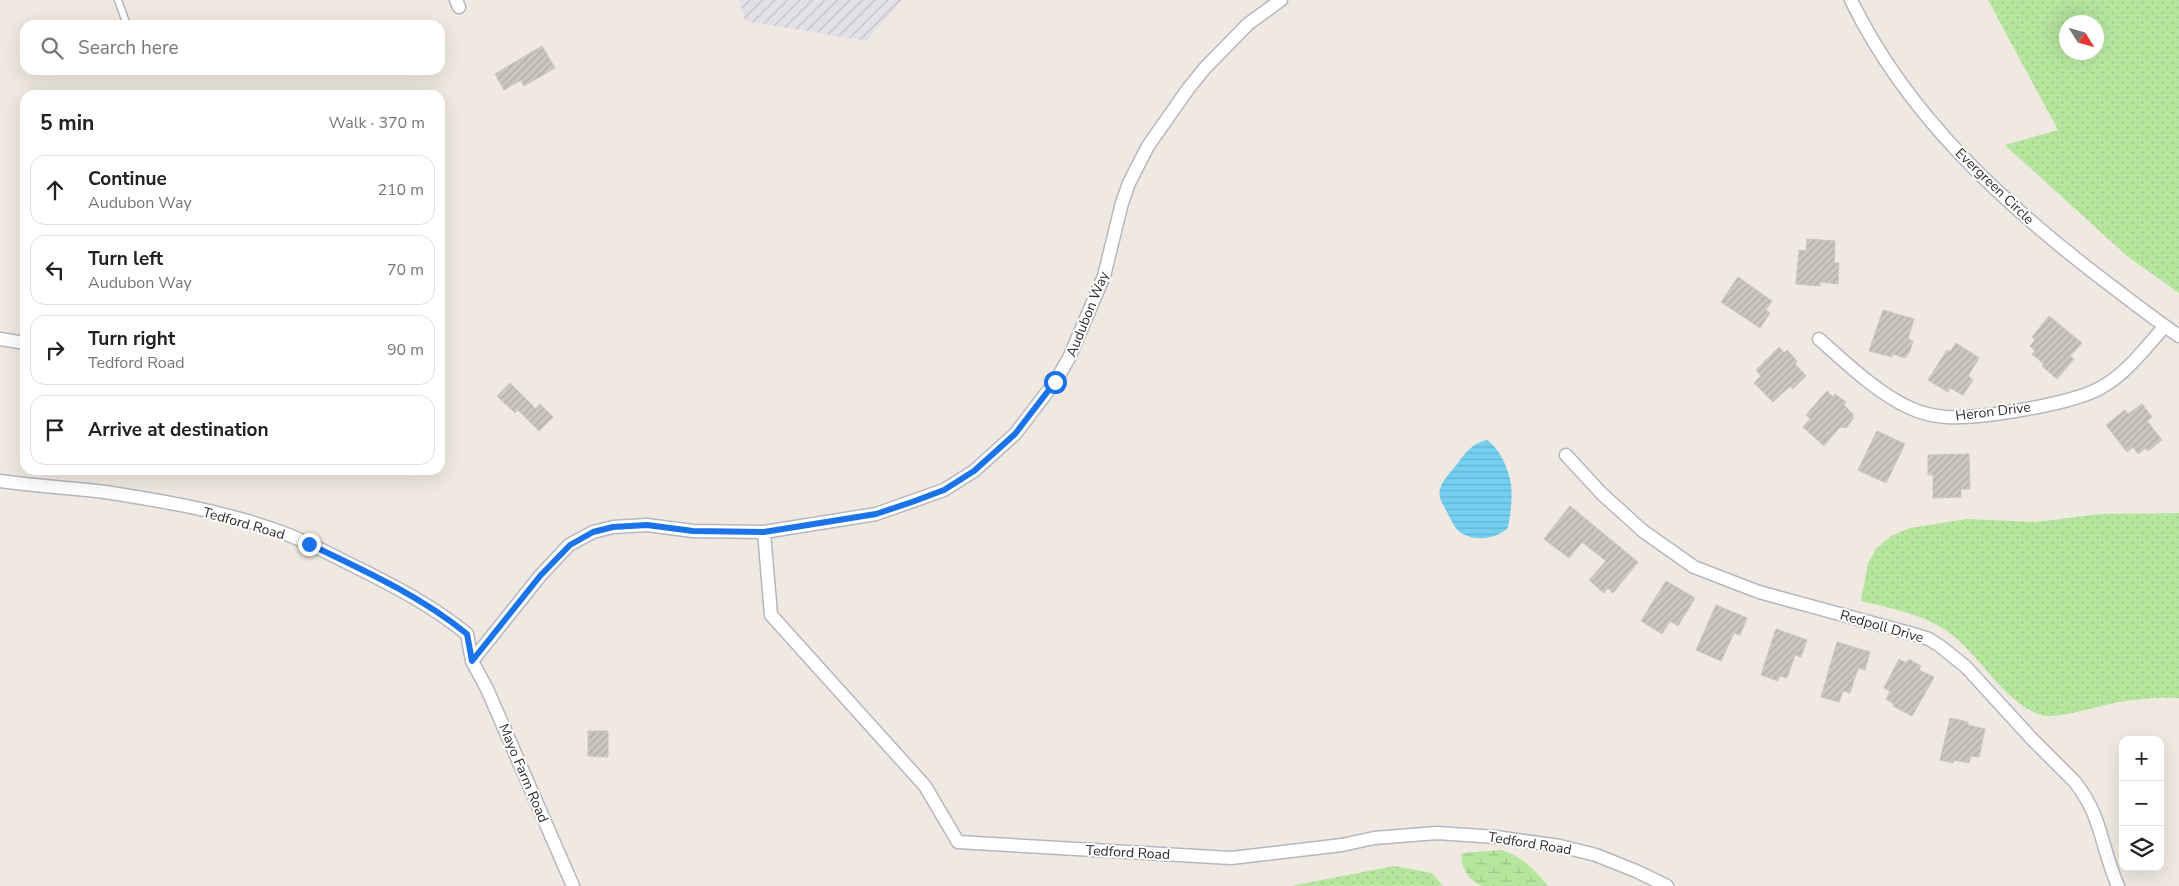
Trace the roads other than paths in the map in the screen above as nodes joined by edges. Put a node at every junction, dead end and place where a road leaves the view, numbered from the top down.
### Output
1 (118, 0) edge
2 (1281, 0) edge
3 (1851, 0) edge
4 (125, 20) edge
5 (2165, 326) junction
6 (2179, 336) edge
7 (0, 339) edge
8 (1819, 339) dead end
9 (20, 342) edge
10 (1566, 455) dead end
11 (0, 480) edge
12 (764, 532) junction
13 (472, 661) junction
14 (573, 886) edge
15 (1667, 886) edge
16 (2118, 886) edge

1 - 4 lane
2 - 12 street, Audubon Way
3 - 5 street, Evergreen Circle
5 - 6 street, Evergreen Circle
5 - 8 street, Heron Drive
7 - 9 street
10 - 16 street, Redpoll Drive
11 - 13 street, Tedford Road
12 - 13 street, Audubon Way
12 - 15 street, Tedford Road
13 - 14 street, Mayo Farm Road

